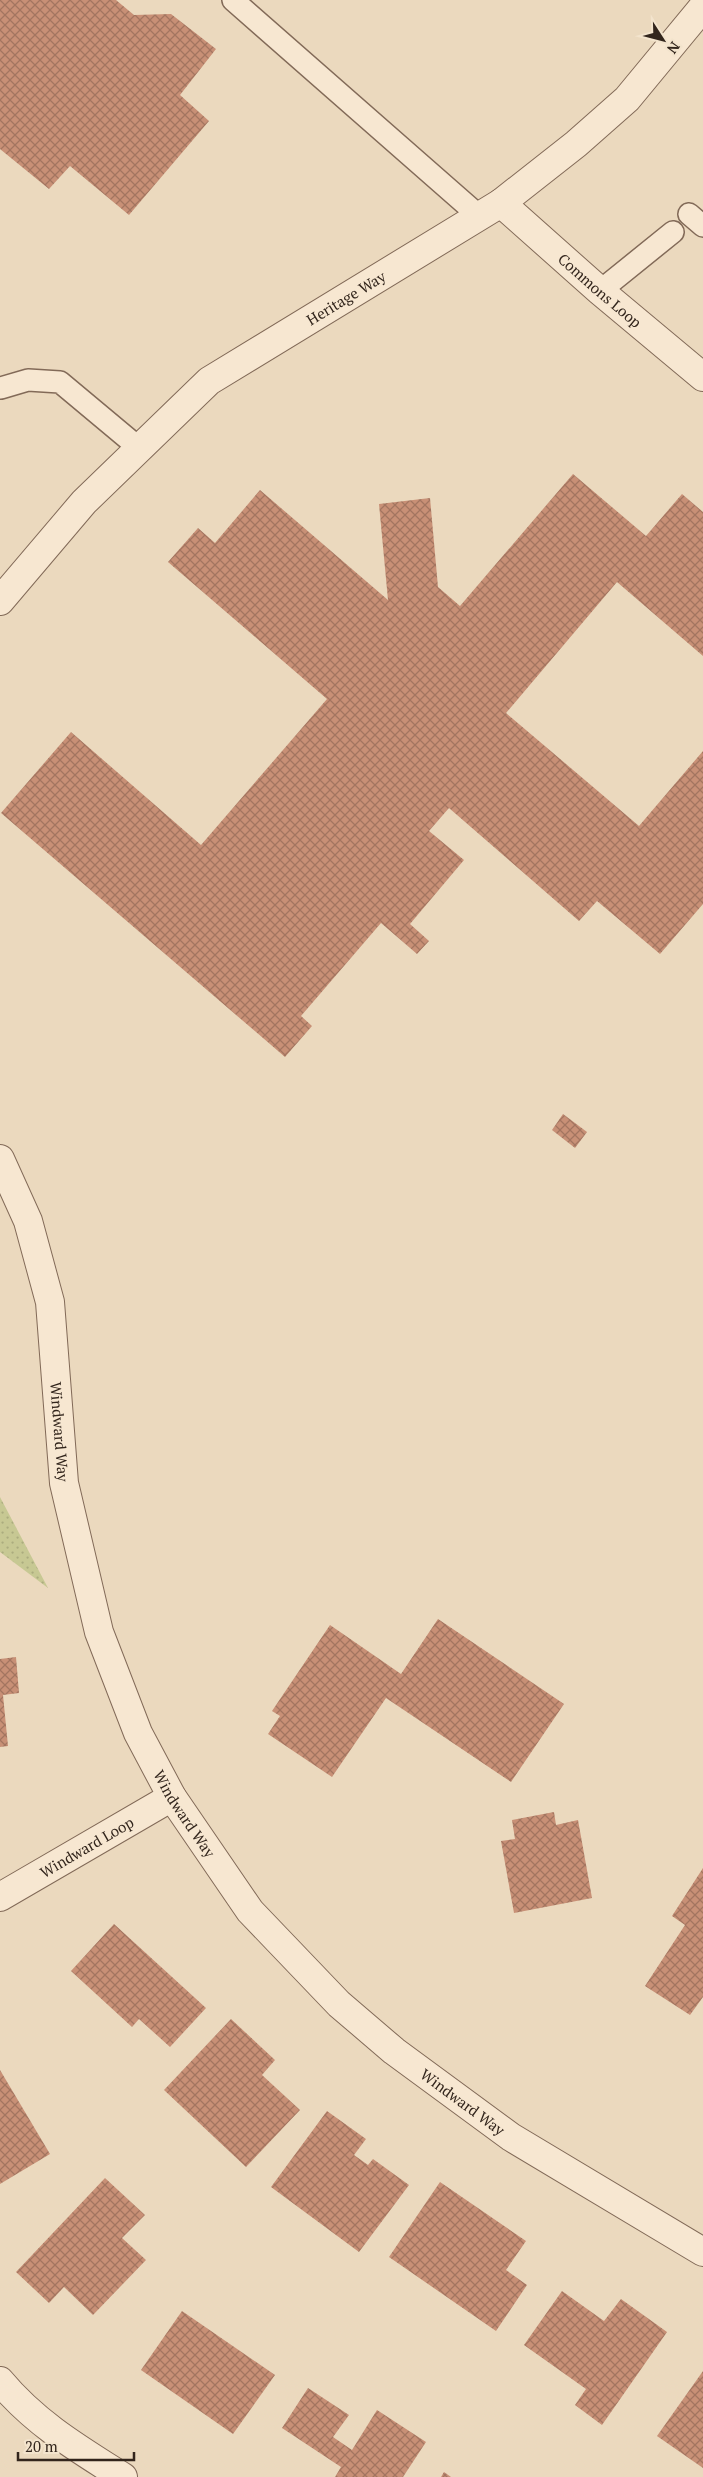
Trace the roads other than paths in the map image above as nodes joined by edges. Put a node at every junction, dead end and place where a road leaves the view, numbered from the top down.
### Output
1 (233, 0) edge
2 (703, 7) edge
3 (490, 209) junction
4 (673, 232) dead end
5 (600, 291) junction
6 (703, 377) edge
7 (0, 388) edge
8 (139, 448) junction
9 (0, 601) edge
10 (0, 1159) edge
11 (172, 1797) junction
12 (0, 1897) edge
13 (703, 2252) edge
14 (0, 2381) edge
15 (123, 2477) edge

1 - 3 lane
2 - 3 street, Heritage Way
3 - 5 street, Commons Loop
3 - 8 street, Heritage Way
4 - 5 lane
5 - 6 street, Commons Loop
7 - 8 lane
8 - 9 street, Heritage Way
10 - 11 street, Windward Way
11 - 12 street, Windward Loop
11 - 13 street, Windward Way
14 - 15 street

